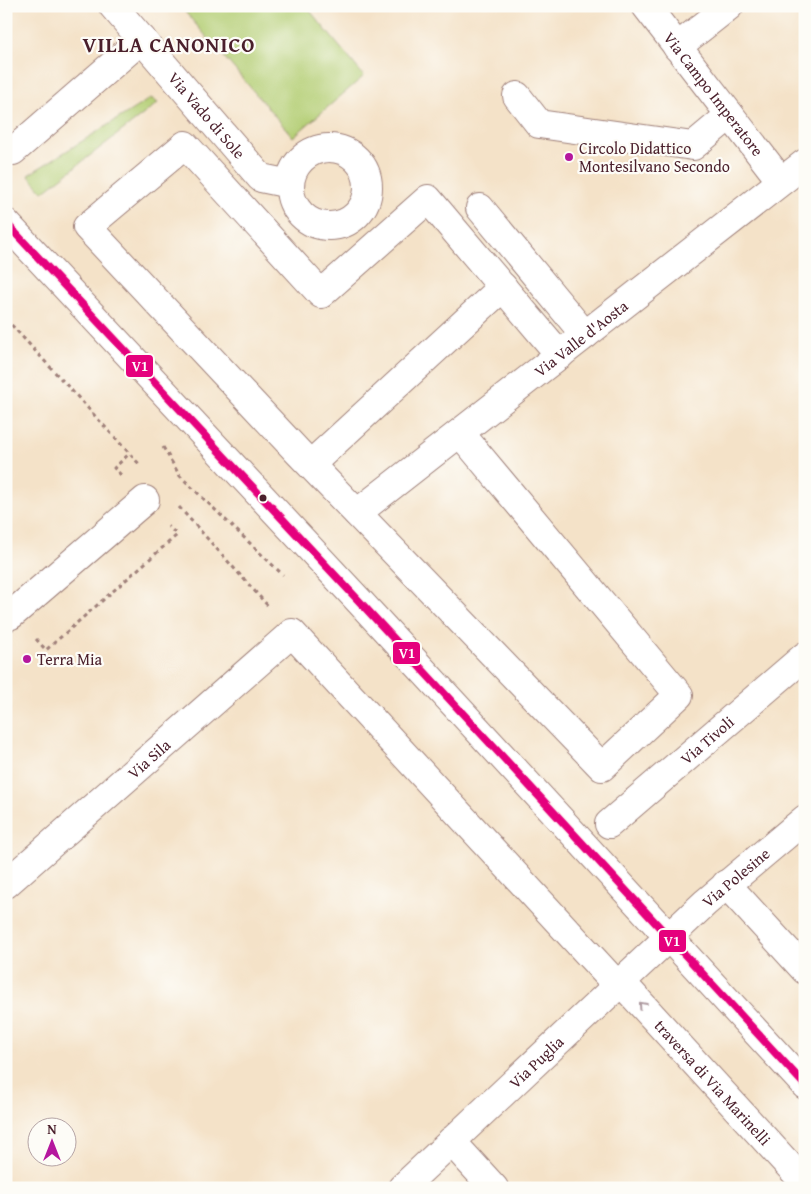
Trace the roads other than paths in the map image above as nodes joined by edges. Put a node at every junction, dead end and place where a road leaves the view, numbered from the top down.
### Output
1 (113, 6) edge
2 (646, 6) edge
3 (729, 6) edge
4 (142, 39) junction
5 (677, 47) junction
6 (517, 96) dead end
7 (730, 116) junction
8 (14, 150) dead end
9 (805, 164) edge
10 (781, 182) junction
11 (290, 184) dead end
12 (480, 208) dead end
13 (6, 222) edge
14 (503, 287) junction
15 (585, 335) junction
16 (560, 355) junction
17 (460, 433) junction
18 (310, 464) junction
19 (145, 500) road end
20 (357, 513) junction
21 (6, 617) edge
22 (292, 632) joint
23 (805, 656) edge
24 (805, 819) edge
25 (609, 824) dead end
26 (6, 884) edge
27 (726, 884) junction
28 (669, 937) junction
29 (805, 970) edge
30 (619, 984) junction
31 (805, 1085) edge
32 (452, 1141) junction
33 (805, 1183) edge
34 (402, 1188) edge
35 (494, 1188) edge

1 - 4 street, Via Vado di Sole
2 - 5 street, Via Campo Imperatore
3 - 5 street
4 - 8 street
4 - 11 street, Via Vado di Sole
5 - 7 street, Via Campo Imperatore
6 - 7 street
7 - 10 street, Via Campo Imperatore
9 - 10 street, Via Valle d'Aosta
10 - 15 street, Via Valle d'Aosta
12 - 15 street
13 - 28 street
14 - 16 street
14 - 18 street
14 - 18 street
15 - 16 street, Via Valle d'Aosta
16 - 17 street, Via Valle d'Aosta
17 - 20 street, Via Valle d'Aosta
17 - 20 street
18 - 20 street
19 - 21 street
22 - 26 street, Via Sila
22 - 30 street, traversa di Via Marinelli
23 - 25 street, Via Tivoli
24 - 27 street, Via Polesine
27 - 28 street, Via Polesine
27 - 29 street
28 - 30 street, Via Puglia
28 - 31 street
30 - 32 street, Via Puglia
33 -> 30 street, traversa di Via Marinelli
32 - 34 street, Via Puglia
32 - 35 street

